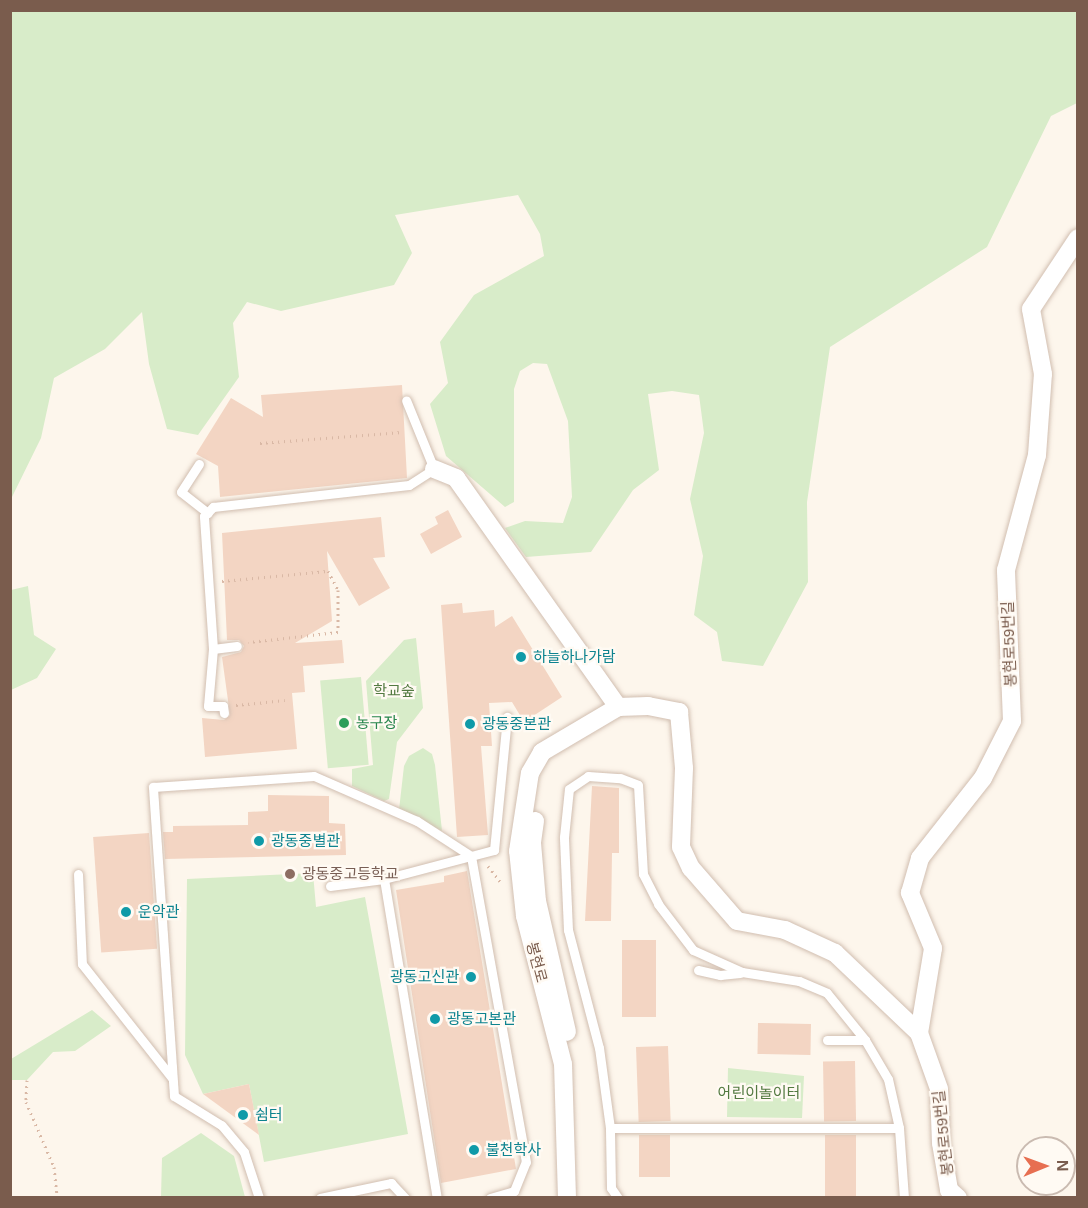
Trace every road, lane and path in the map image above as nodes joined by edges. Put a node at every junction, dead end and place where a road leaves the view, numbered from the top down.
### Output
1 (1077, 238) edge
2 (406, 400) dead end
3 (417, 430) junction
4 (260, 443) dead end
5 (199, 464) dead end
6 (434, 469) junction
7 (208, 513) junction
8 (207, 582) junction
9 (247, 642) dead end
10 (237, 645) dead end
11 (213, 649) junction
12 (285, 700) dead end
13 (234, 705) joint
14 (648, 705) joint
15 (618, 707) junction
16 (507, 717) dead end
17 (473, 855) junction
18 (78, 874) dead end
19 (384, 879) junction
20 (330, 886) dead end
21 (502, 887) dead end
22 (698, 970) dead end
23 (742, 972) junction
24 (919, 1033) junction
25 (827, 1040) dead end
26 (865, 1040) junction
27 (173, 1079) junction
28 (27, 1080) dead end
29 (610, 1128) junction
30 (899, 1128) junction
31 (405, 1196) edge
32 (57, 1197) edge
33 (259, 1197) edge
34 (321, 1197) edge
35 (437, 1197) edge
36 (490, 1197) edge
37 (568, 1197) edge
38 (618, 1197) edge
39 (904, 1197) edge
40 (958, 1197) edge

1 - 24 street, 봉현로59번길
2 - 3 lane
3 - 4 path
3 - 6 lane
5 - 7 lane
6 - 7 lane
6 - 15 street
7 - 8 lane
8 - 9 path
8 - 11 lane
10 - 11 lane
11 - 13 lane
12 - 13 path
14 - 15 street, 봉현로
14 - 24 street, 봉현로59번길
15 - 37 street, 봉현로
16 - 17 lane
17 - 19 lane
17 - 21 path
17 - 27 lane
17 - 36 lane
18 - 27 lane
19 - 20 lane
19 - 35 lane
22 - 23 lane
23 - 26 lane
23 - 29 lane
24 - 40 street, 봉현로59번길
25 - 26 lane
26 - 30 lane
27 - 33 lane
28 - 32 path
29 - 30 lane
29 - 38 lane
30 - 39 lane
31 - 34 lane

